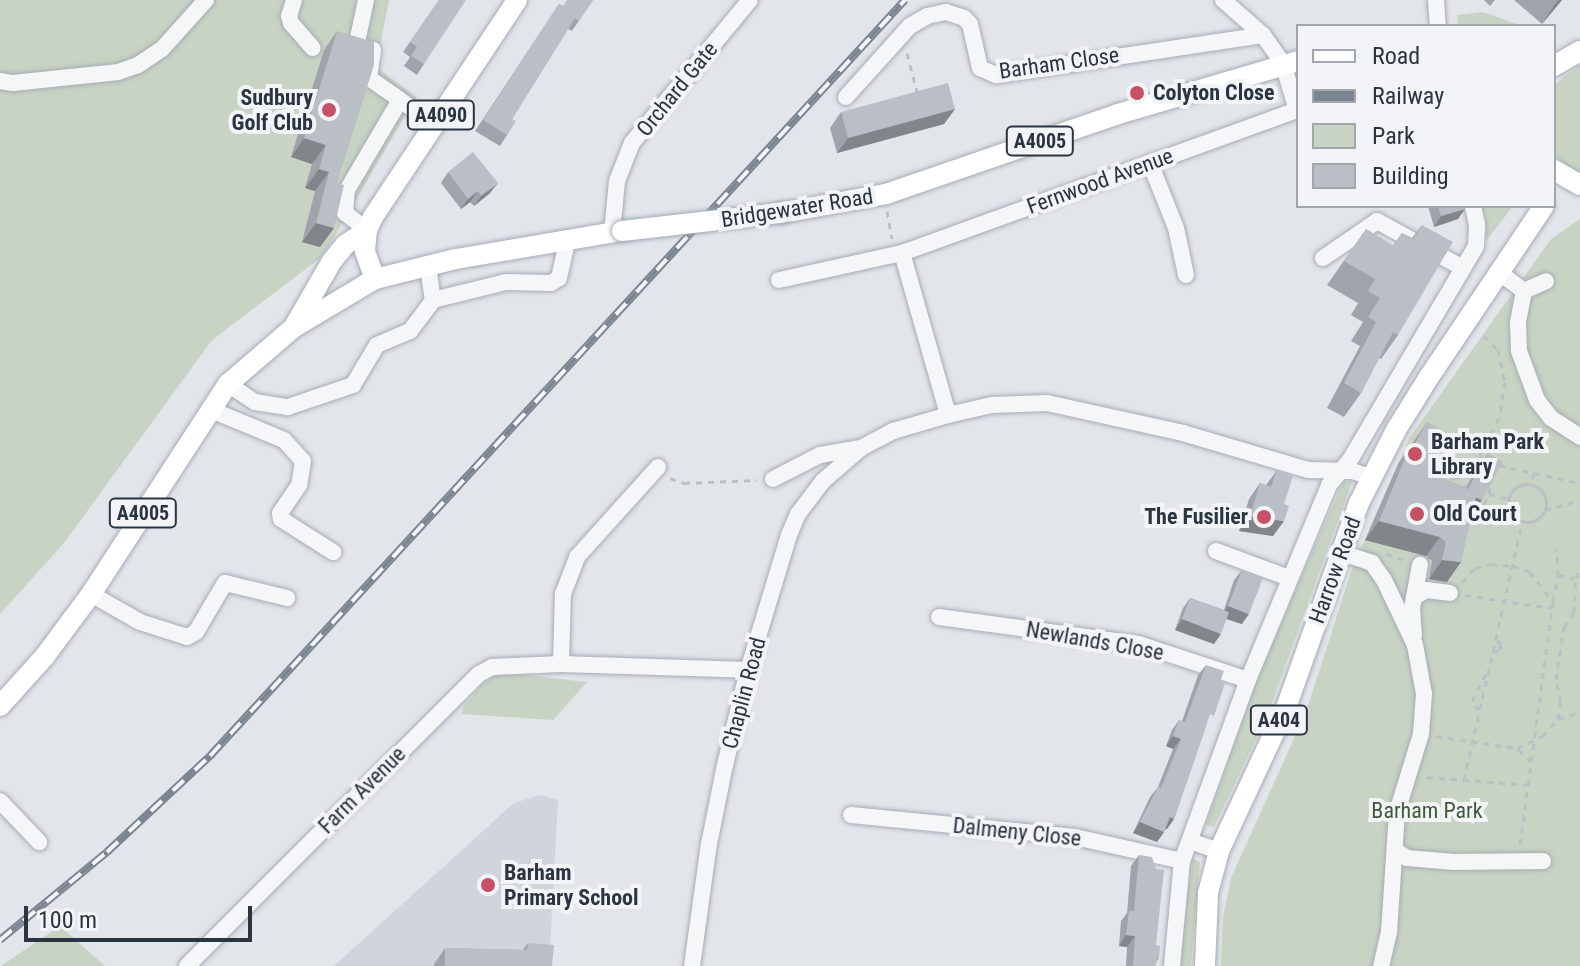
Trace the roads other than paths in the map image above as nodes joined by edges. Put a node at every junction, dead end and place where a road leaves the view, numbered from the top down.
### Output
1 (206, 0) edge
2 (366, 0) edge
3 (517, 0) edge
4 (750, 0) edge
5 (1223, 0) edge
6 (1436, 0) edge
7 (291, 5) edge
8 (1438, 24) edge
9 (1263, 35) junction
10 (313, 48) dead end
11 (1580, 51) edge
12 (1290, 62) edge
13 (1556, 65) edge
14 (0, 81) edge
15 (846, 97) dead end
16 (1296, 98) edge
17 (400, 100) junction
18 (1296, 111) edge
19 (434, 124) junction
20 (1150, 163) junction
21 (1473, 208) edge
22 (1543, 208) edge
23 (367, 230) junction
24 (617, 232) junction
25 (568, 238) junction
26 (902, 253) junction
27 (1323, 258) dead end
28 (428, 266) junction
29 (1463, 268) junction
30 (1500, 273) junction
31 (1186, 275) dead end
32 (375, 279) junction
33 (779, 280) dead end
34 (1546, 281) dead end
35 (1524, 291) junction
36 (433, 300) junction
37 (293, 328) junction
38 (228, 384) junction
39 (209, 409) junction
40 (948, 415) junction
41 (1580, 437) edge
42 (861, 448) junction
43 (658, 467) road end
44 (1340, 471) junction
45 (1371, 477) junction
46 (773, 479) road end
47 (1216, 551) dead end
48 (333, 552) dead end
49 (1339, 552) junction
50 (1381, 553) road end
51 (1420, 565) road end
52 (1289, 578) junction
53 (1384, 580) junction
54 (1450, 593) dead end
55 (91, 594) junction
56 (1414, 597) junction
57 (287, 598) dead end
58 (939, 617) dead end
59 (1415, 645) junction
60 (561, 664) junction
61 (748, 670) junction
62 (1248, 680) junction
63 (0, 706) edge
64 (0, 801) edge
65 (851, 815) dead end
66 (1190, 841) junction
67 (39, 842) dead end
68 (1219, 851) junction
69 (1396, 851) junction
70 (1182, 861) junction
71 (1543, 861) dead end
72 (187, 966) edge
73 (692, 966) edge
74 (1172, 966) edge
75 (1205, 966) edge
76 (1381, 966) edge

1 - 14 street
2 - 17 street
3 - 19 main road, A4090
4 - 24 street, Orchard Gate
5 - 9 street
6 - 8 street
7 - 10 street
9 - 12 street
9 - 15 street, Barham Close
11 - 13 main road
12 - 16 street
12 - 24 main road, Bridgewater Road / A4005, bridge
17 - 19 street
17 - 23 street
18 - 20 street, Fernwood Avenue
19 - 23 main road, A4090
20 - 26 street, Fernwood Avenue
20 - 31 street
21 - 29 street, Harrow Road
22 - 30 main road, Harrow Road / A404
23 - 32 main road
23 - 37 main road, Bridgewater Road / A4005
24 - 25 main road, Bridgewater Road / A4005
25 - 28 main road, Bridgewater Road / A4005
25 - 36 street
26 - 33 street, Fernwood Avenue
26 - 40 street
27 - 29 street
28 - 32 main road, Bridgewater Road / A4005
28 - 36 street
29 - 44 street, Harrow Road
30 - 35 street
30 - 45 main road, Harrow Road / A404
32 - 37 main road, Bridgewater Road / A4005
34 - 35 street
35 - 41 street
36 - 38 street
37 - 38 main road, Bridgewater Road / A4005
38 - 39 main road, Bridgewater Road / A4005
39 - 48 street
39 - 55 main road, Bridgewater Road / A4005
40 - 42 street, Chaplin Road
40 - 44 street, Chaplin Road
42 - 46 street, Chaplin Road
42 - 61 street, Chaplin Road
43 - 60 street
44 - 45 street, Chaplin Road
44 - 52 street, Harrow Road
45 - 49 main road, Harrow Road / A404
47 - 52 street
49 - 53 street
49 - 68 main road, Harrow Road / A404
50 - 53 street
51 - 56 street
52 - 62 street, Harrow Road
53 - 59 street
54 - 56 street
55 - 57 street
55 - 63 main road, Bridgewater Road / A4005
56 - 59 street
58 - 62 street, Newlands Close
59 - 69 street
60 - 61 street, Farm Avenue
60 - 72 street, Farm Avenue
61 - 73 street, Chaplin Road
62 - 66 street, Harrow Road
64 - 67 street
65 - 70 street, Dalmeny Close
66 - 68 street
66 - 70 street, Harrow Road
68 - 75 main road, Harrow Road / A404
69 - 71 street
69 - 76 street
70 - 74 street, Harrow Road

